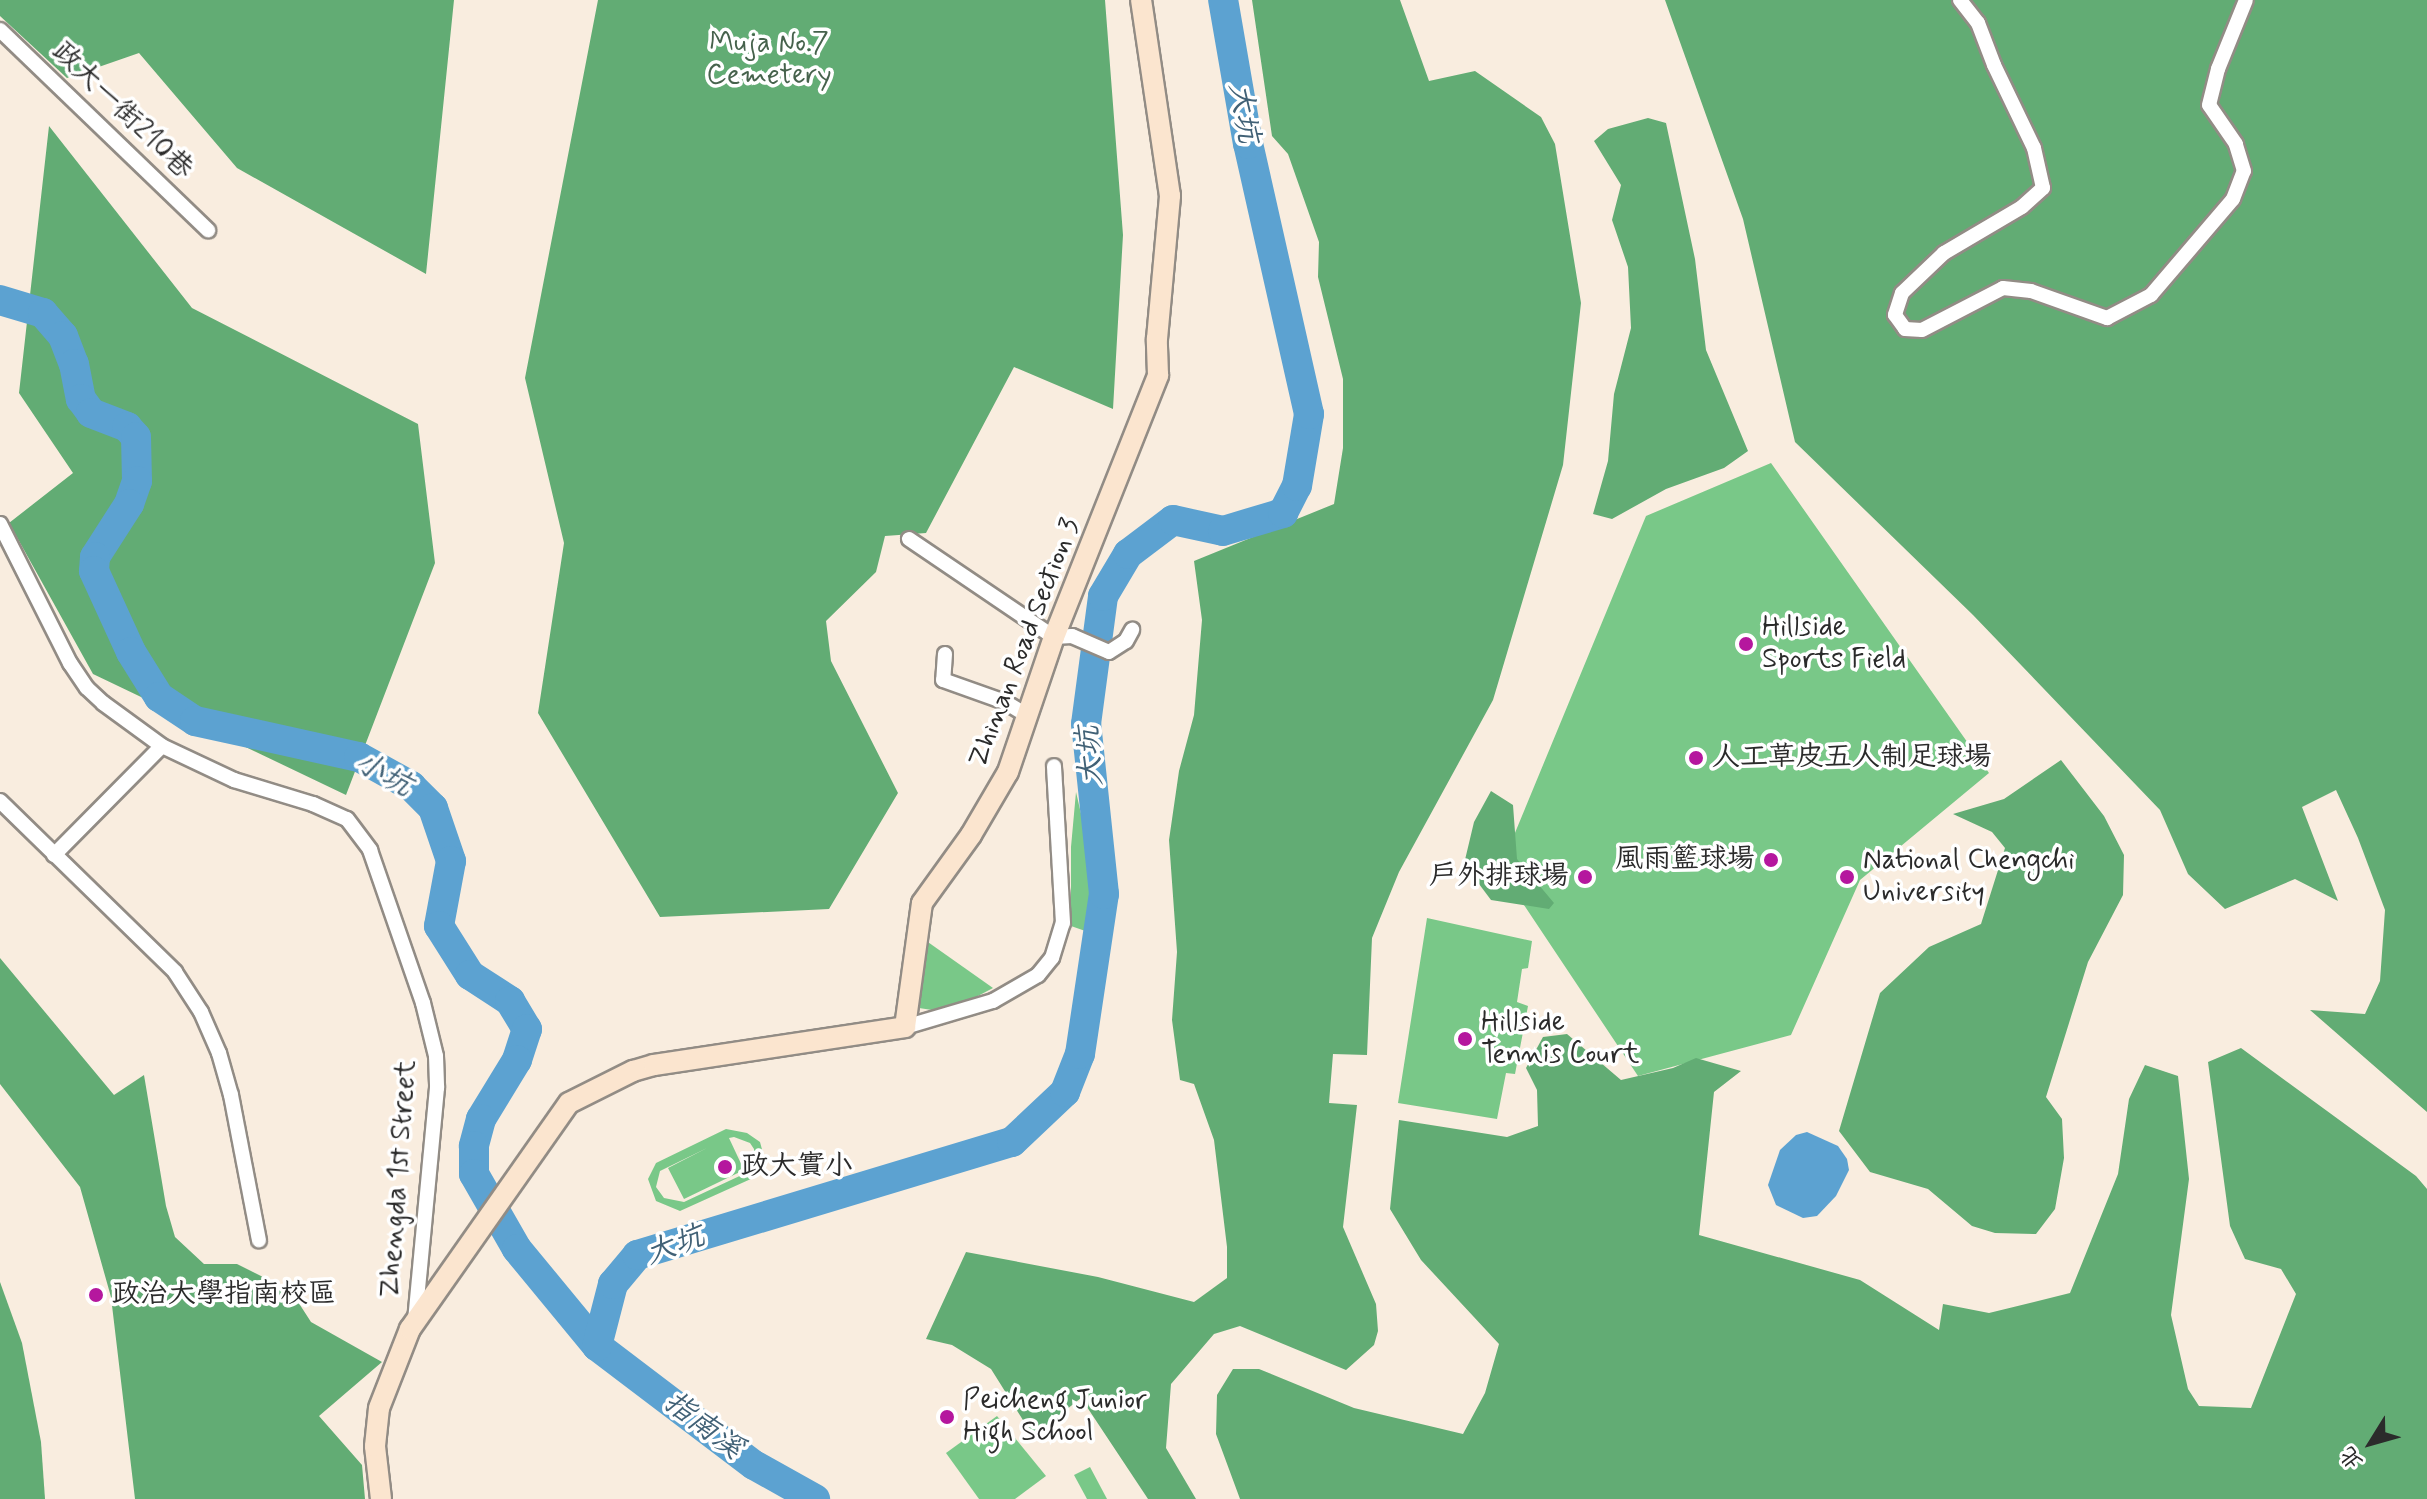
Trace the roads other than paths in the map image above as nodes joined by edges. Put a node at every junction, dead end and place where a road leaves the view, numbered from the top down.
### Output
1 (1141, 0) edge
2 (1960, 0) edge
3 (2246, 0) edge
4 (0, 30) edge
5 (208, 230) dead end
6 (0, 524) edge
7 (909, 539) dead end
8 (1132, 630) dead end
9 (1063, 637) junction
10 (945, 654) dead end
11 (1028, 716) junction
12 (162, 746) junction
13 (1054, 766) dead end
14 (0, 801) edge
15 (54, 855) junction
16 (905, 1027) junction
17 (259, 1240) dead end
18 (415, 1321) junction
19 (381, 1499) edge

1 - 9 street, Zhinan Road Section 3
2 - 3 street
4 - 5 street, 政大一街210巷
6 - 12 street, Zhengda 1st Street
7 - 9 street
8 - 9 street
9 - 11 street, Zhinan Road Section 3
10 - 11 street
11 - 16 street, Zhinan Road Section 3
12 - 15 street
12 - 18 street, Zhengda 1st Street
13 - 16 street
14 - 15 street
15 - 17 street
16 - 18 street
18 - 19 street

